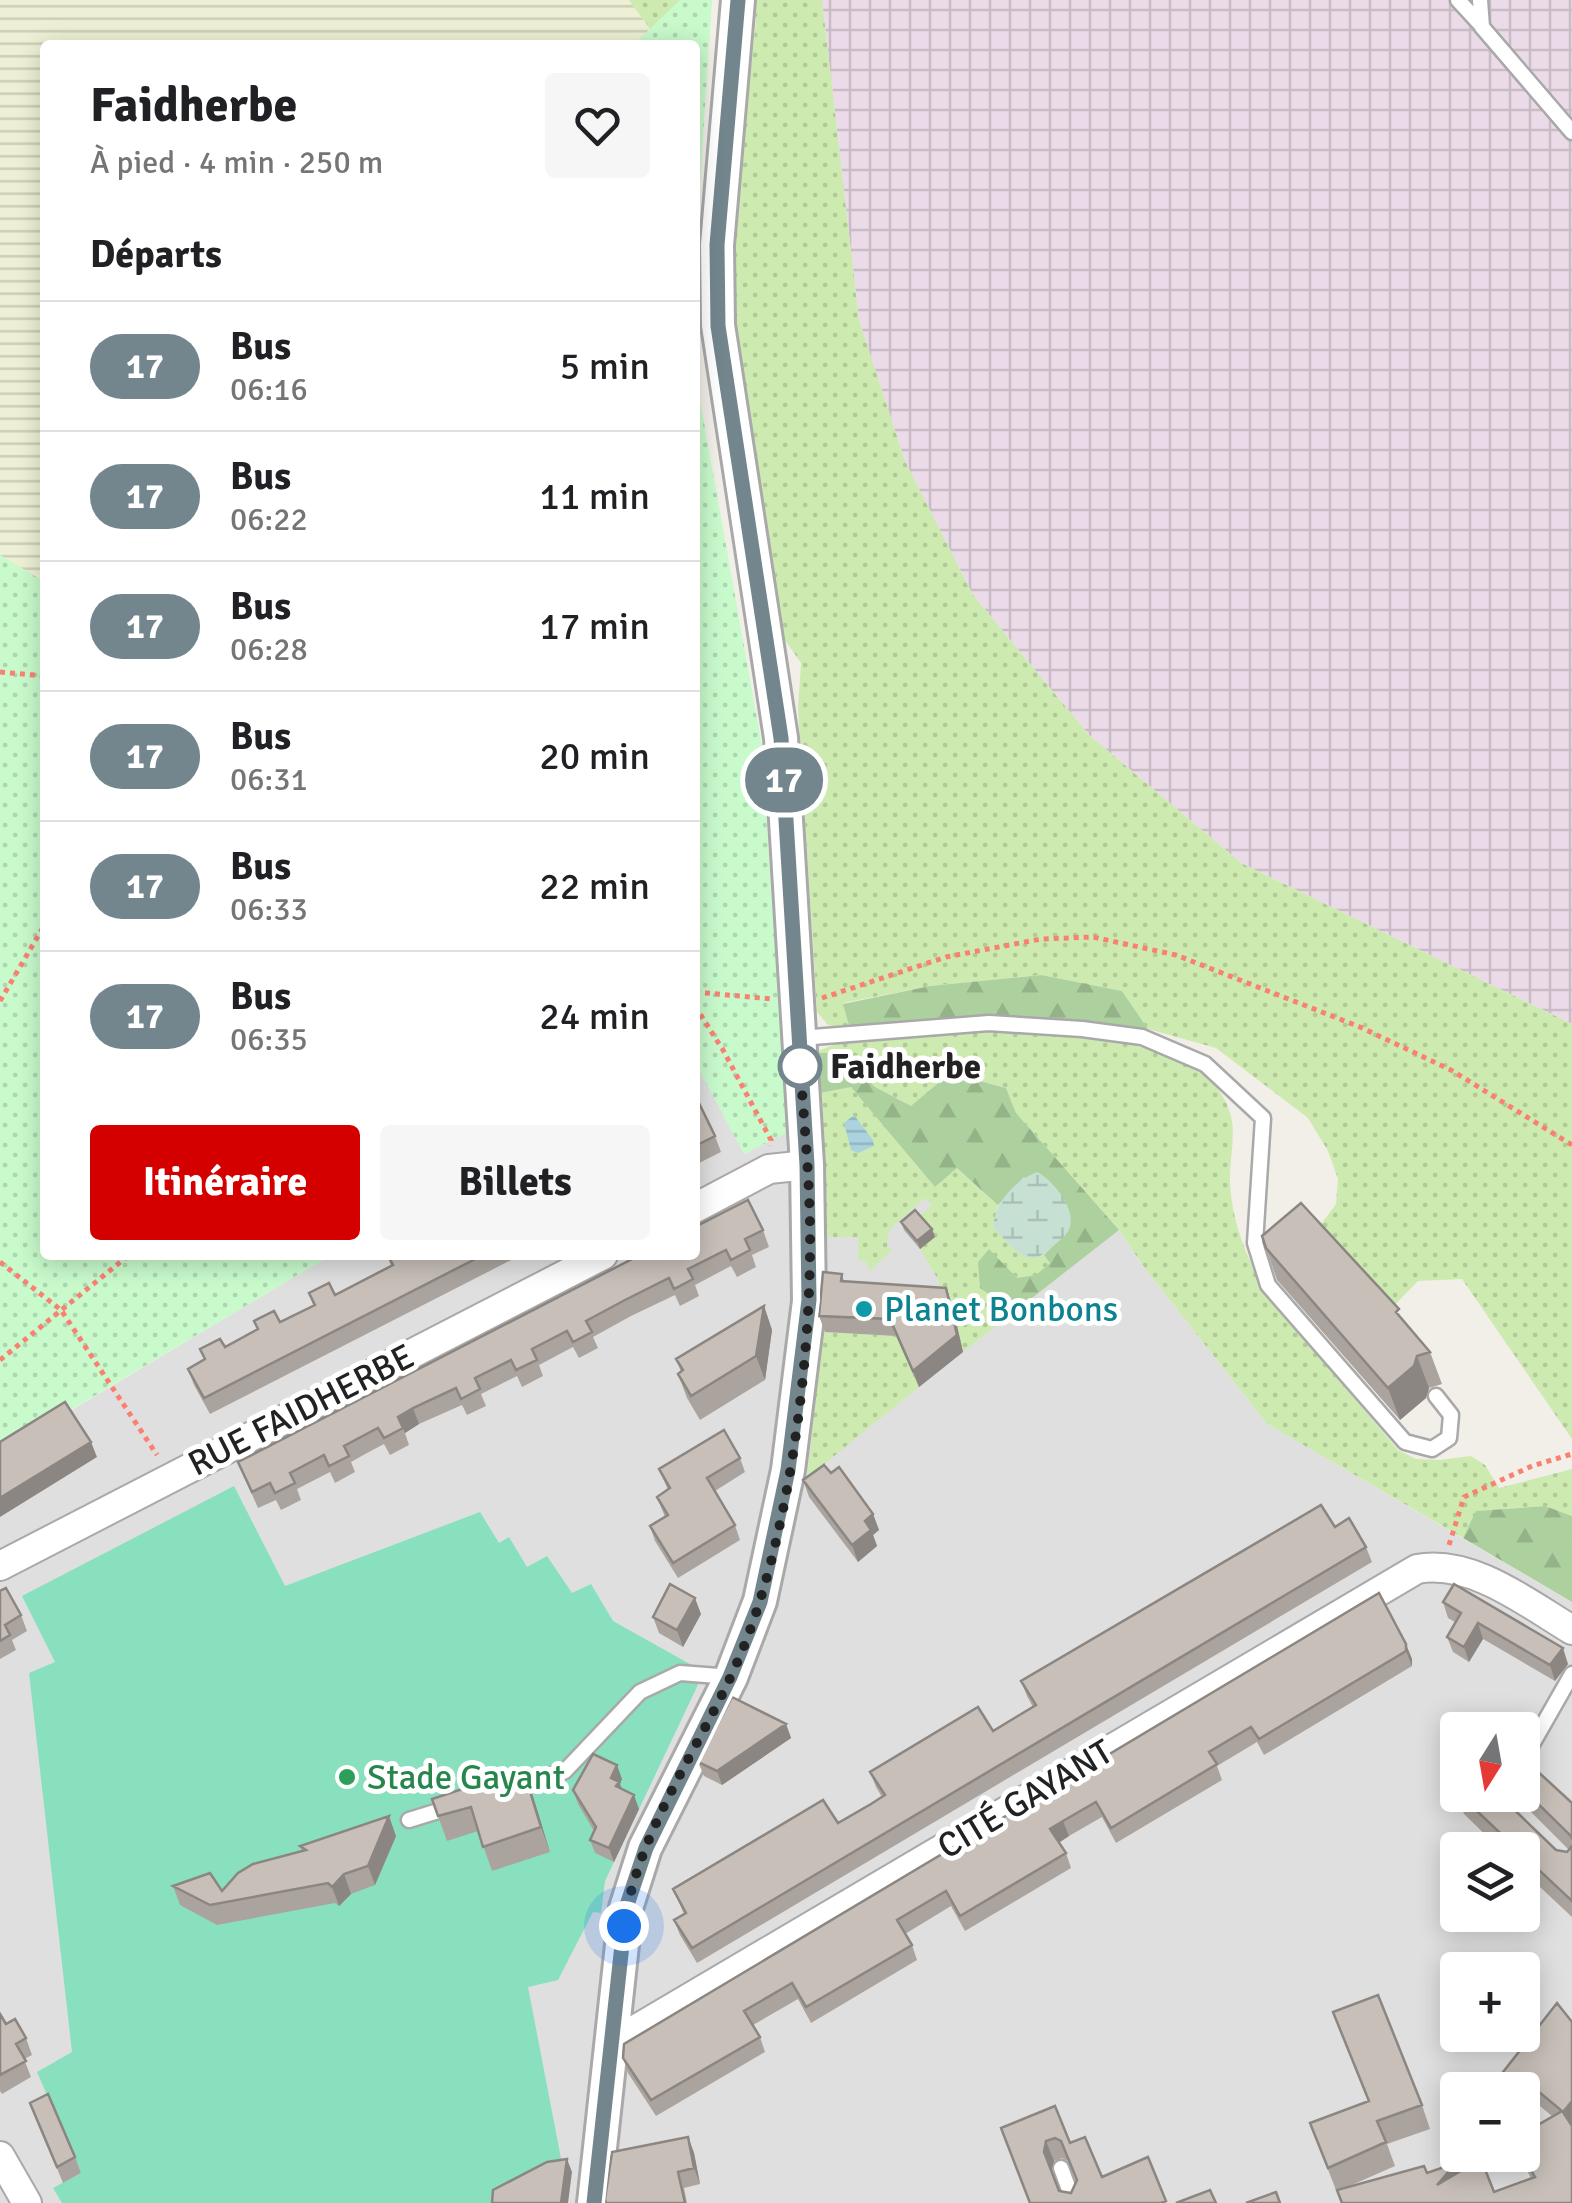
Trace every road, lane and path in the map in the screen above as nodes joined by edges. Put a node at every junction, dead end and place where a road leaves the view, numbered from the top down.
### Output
1 (738, 0) edge
2 (1458, 0) edge
3 (1480, 0) edge
4 (1482, 26) junction
5 (1572, 132) edge
6 (0, 672) edge
7 (40, 676) edge
8 (40, 932) edge
9 (700, 992) edge
10 (0, 1000) edge
11 (796, 1002) junction
12 (700, 1014) edge
13 (799, 1038) junction
14 (1572, 1146) edge
15 (807, 1165) junction
16 (769, 1170) junction
17 (700, 1205) edge
18 (123, 1260) edge
19 (593, 1260) edge
20 (0, 1262) edge
21 (61, 1310) junction
22 (0, 1360) edge
23 (1436, 1396) dead end
24 (1572, 1454) edge
25 (172, 1477) junction
26 (0, 1566) edge
27 (1443, 1567) junction
28 (1572, 1630) edge
29 (1572, 1674) edge
30 (730, 1677) junction
31 (1540, 1730) edge
32 (496, 1792) edge
33 (461, 1804) edge
34 (409, 1820) dead end
35 (611, 2044) junction
36 (0, 2156) edge
37 (1061, 2168) edge
38 (27, 2203) edge
39 (594, 2203) edge
40 (1074, 2203) edge

1 - 11 street
2 - 4 lane
3 - 4 lane
4 - 5 lane
6 - 7 path
8 - 10 path
9 - 11 path
11 - 13 street
11 - 14 path
12 - 16 path
13 - 15 street
13 - 23 lane
15 - 16 street
15 - 30 street
16 - 17 street
18 - 21 path
19 - 25 street, RUE FAIDHERBE
20 - 21 path
21 - 22 path
21 - 25 path
24 - 27 path
25 - 26 street, RUE FAIDHERBE
27 - 28 street
27 - 35 street, CITÉ GAYANT
29 - 31 lane
30 - 32 lane
30 - 35 street
33 - 34 lane
35 - 39 street
36 - 38 street
37 - 40 lane

